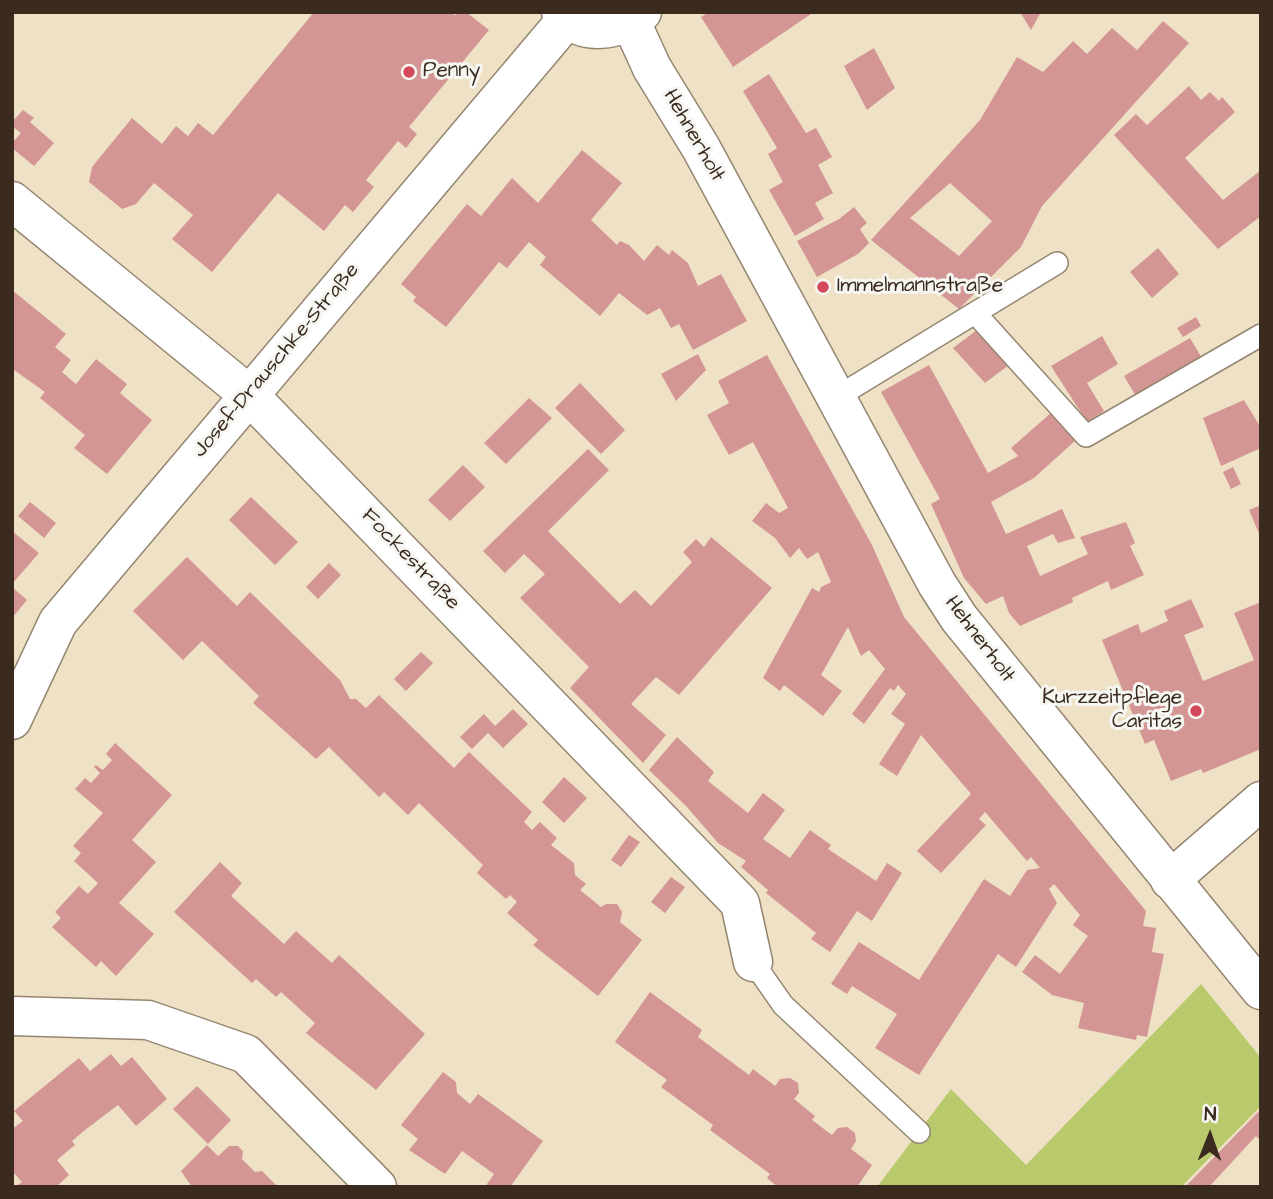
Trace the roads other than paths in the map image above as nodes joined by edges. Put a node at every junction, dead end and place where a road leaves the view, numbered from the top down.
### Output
1 (564, 16) edge
2 (636, 17) edge
3 (12, 201) edge
4 (1057, 263) dead end
5 (976, 314) junction
6 (1261, 335) edge
7 (248, 394) junction
8 (837, 397) junction
9 (12, 720) edge
10 (1261, 801) edge
11 (1170, 880) junction
12 (753, 962) joint
13 (1261, 990) edge
14 (12, 1016) edge
15 (919, 1132) dead end
16 (377, 1187) edge

1 - 2 street, Hehnerholt
1 - 7 street, Josef-Drauschke-Straße
2 - 8 street, Hehnerholt
3 - 7 street, Fockestraße
4 - 5 lane
5 - 6 lane
5 - 8 lane
7 - 9 street, Josef-Drauschke-Straße
7 - 12 street, Fockestraße
8 - 11 street, Hehnerholt
10 - 11 street
11 - 13 street, Hehnerholt
12 - 15 lane
14 - 16 street

